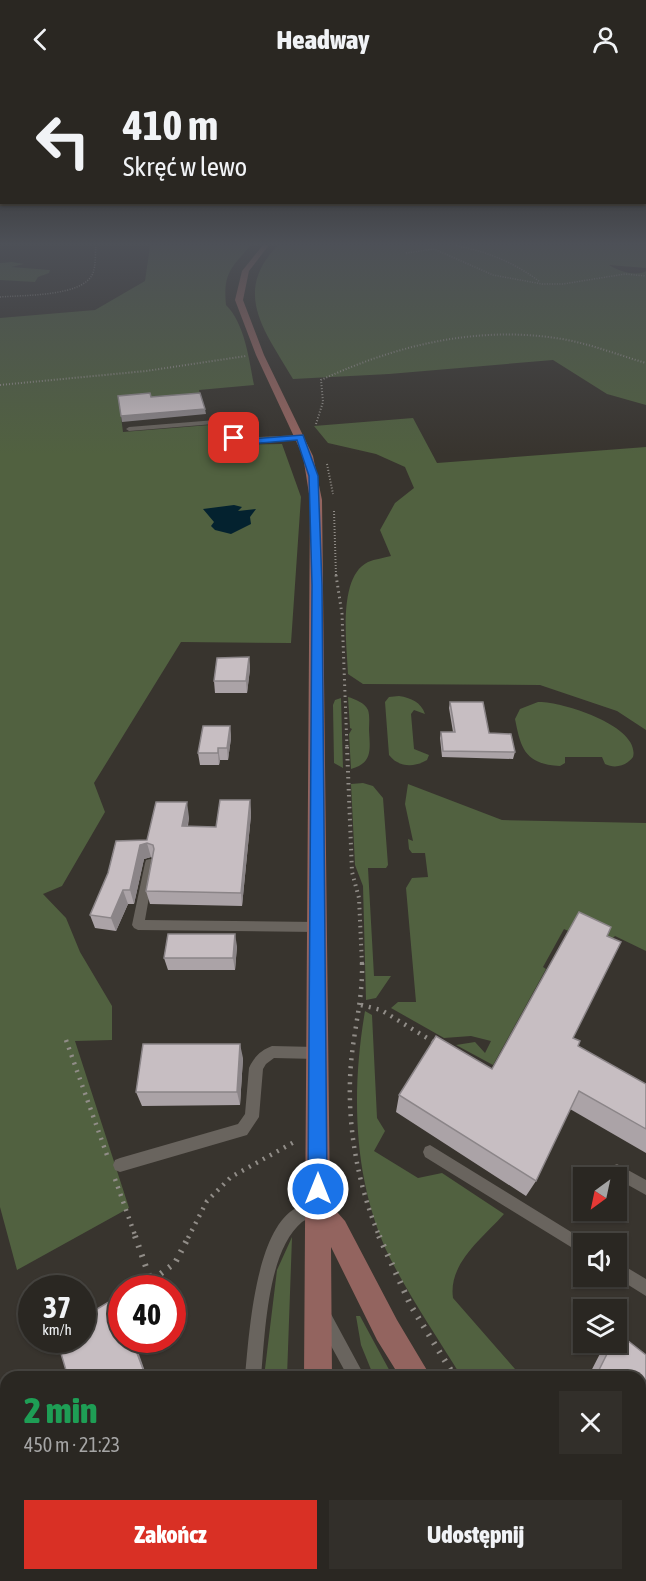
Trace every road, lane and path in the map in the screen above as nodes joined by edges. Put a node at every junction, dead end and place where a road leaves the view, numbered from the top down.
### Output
1 (245, 315) edge
2 (260, 355) junction
3 (646, 363) edge
4 (0, 385) edge
5 (309, 424) dead end
6 (316, 424) dead end
7 (129, 429) dead end
8 (314, 433) dead end
9 (300, 437) junction
10 (326, 460) dead end
11 (150, 863) edge
12 (317, 927) junction
13 (361, 1005) junction
14 (66, 1040) dead end
15 (442, 1047) edge
16 (316, 1053) junction
17 (317, 1130) junction
18 (430, 1152) dead end
19 (113, 1165) junction
20 (627, 1177) edge
21 (646, 1188) edge
22 (318, 1209) junction
23 (573, 1241) edge
24 (627, 1276) edge
25 (646, 1288) edge
26 (320, 1310) junction
27 (254, 1371) edge
28 (318, 1371) edge
29 (354, 1371) edge
30 (413, 1371) edge
31 (451, 1371) edge

1 - 2 street
2 - 4 path
2 - 9 street
3 - 6 path
5 - 8 path
7 - 9 lane
9 - 12 street
10 - 13 path
11 - 12 lane
12 - 16 street
13 - 15 path
13 - 31 path
14 - 19 path
16 - 17 street
16 - 19 lane
17 - 19 path
17 - 22 street
18 - 23 lane
20 - 21 lane
22 - 26 street
22 - 27 lane
22 - 30 street
24 - 25 lane
26 - 28 street
26 - 29 lane

